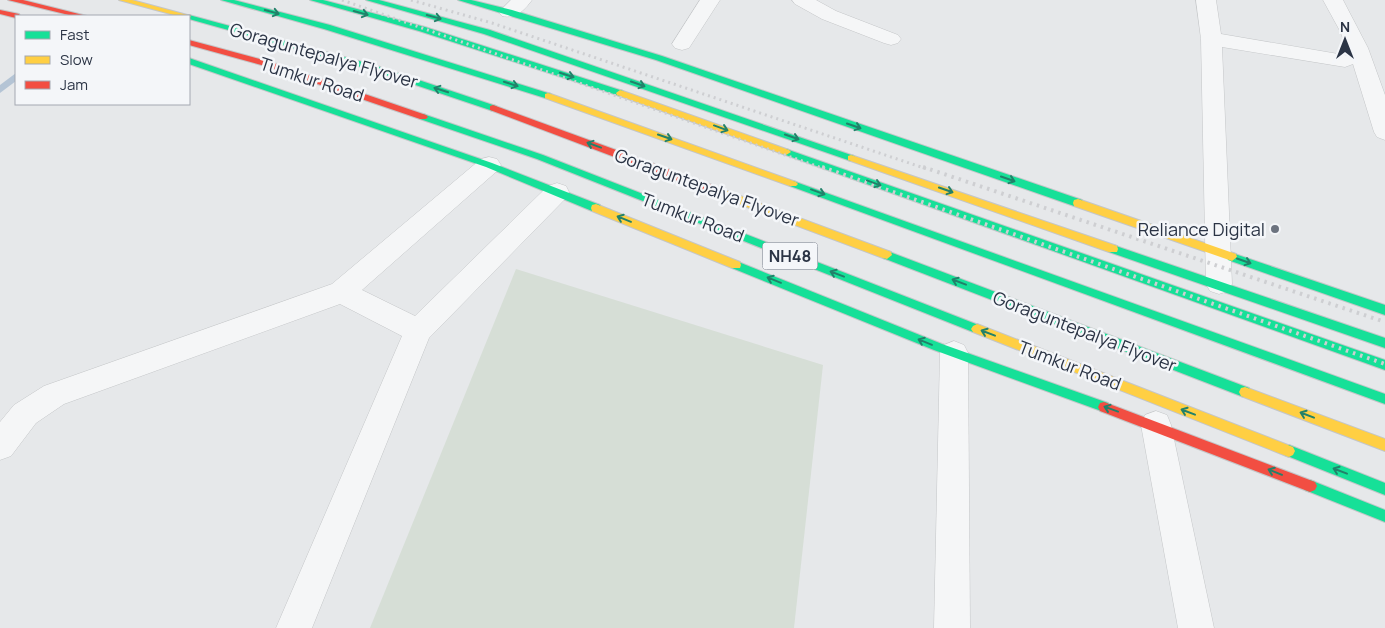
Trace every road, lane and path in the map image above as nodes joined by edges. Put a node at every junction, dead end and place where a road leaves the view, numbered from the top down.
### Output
1 (12, 0) edge
2 (123, 0) edge
3 (225, 0) edge
4 (314, 0) edge
5 (370, 0) edge
6 (462, 0) edge
7 (710, 0) edge
8 (802, 0) edge
9 (1206, 0) edge
10 (1333, 0) edge
11 (516, 6) edge
12 (0, 12) edge
13 (79, 15) edge
14 (184, 15) edge
15 (15, 16) edge
16 (190, 17) edge
17 (891, 39) dead end
18 (1211, 39) junction
19 (190, 43) edge
20 (682, 44) dead end
21 (190, 61) edge
22 (1345, 61) dead end
23 (1378, 81) edge
24 (1385, 132) edge
25 (489, 165) junction
26 (557, 192) junction
27 (1218, 252) junction
28 (1220, 284) junction
29 (342, 292) junction
30 (1385, 310) edge
31 (418, 331) junction
32 (1385, 343) edge
33 (954, 353) junction
34 (1385, 365) edge
35 (1385, 399) edge
36 (1156, 425) junction
37 (1385, 445) edge
38 (0, 446) edge
39 (1385, 489) edge
40 (1385, 516) edge
41 (294, 628) edge
42 (952, 628) edge
43 (1196, 628) edge

1 - 13 main road
2 - 14 main road, Goraguntepalya Flyover
3 -> 35 main road, Goraguntepalya Flyover
4 -> 34 main road
5 -> 28 main road
6 - 11 main road
7 - 20 street
8 - 17 street
9 - 18 street
10 - 23 street
11 -> 27 main road
12 - 15 main road
37 -> 16 main road, Goraguntepalya Flyover
18 - 22 street
18 - 27 street
39 -> 19 main road, Tumkur Road / NH48
21 - 25 main road
23 - 24 street
25 - 26 main road
25 - 29 street
26 - 31 street
33 -> 26 main road
27 - 28 street
27 -> 30 main road
28 - 32 main road
29 - 31 street
29 - 38 street
31 - 41 street
36 -> 33 main road
33 - 42 street
40 -> 36 main road
36 - 43 street

